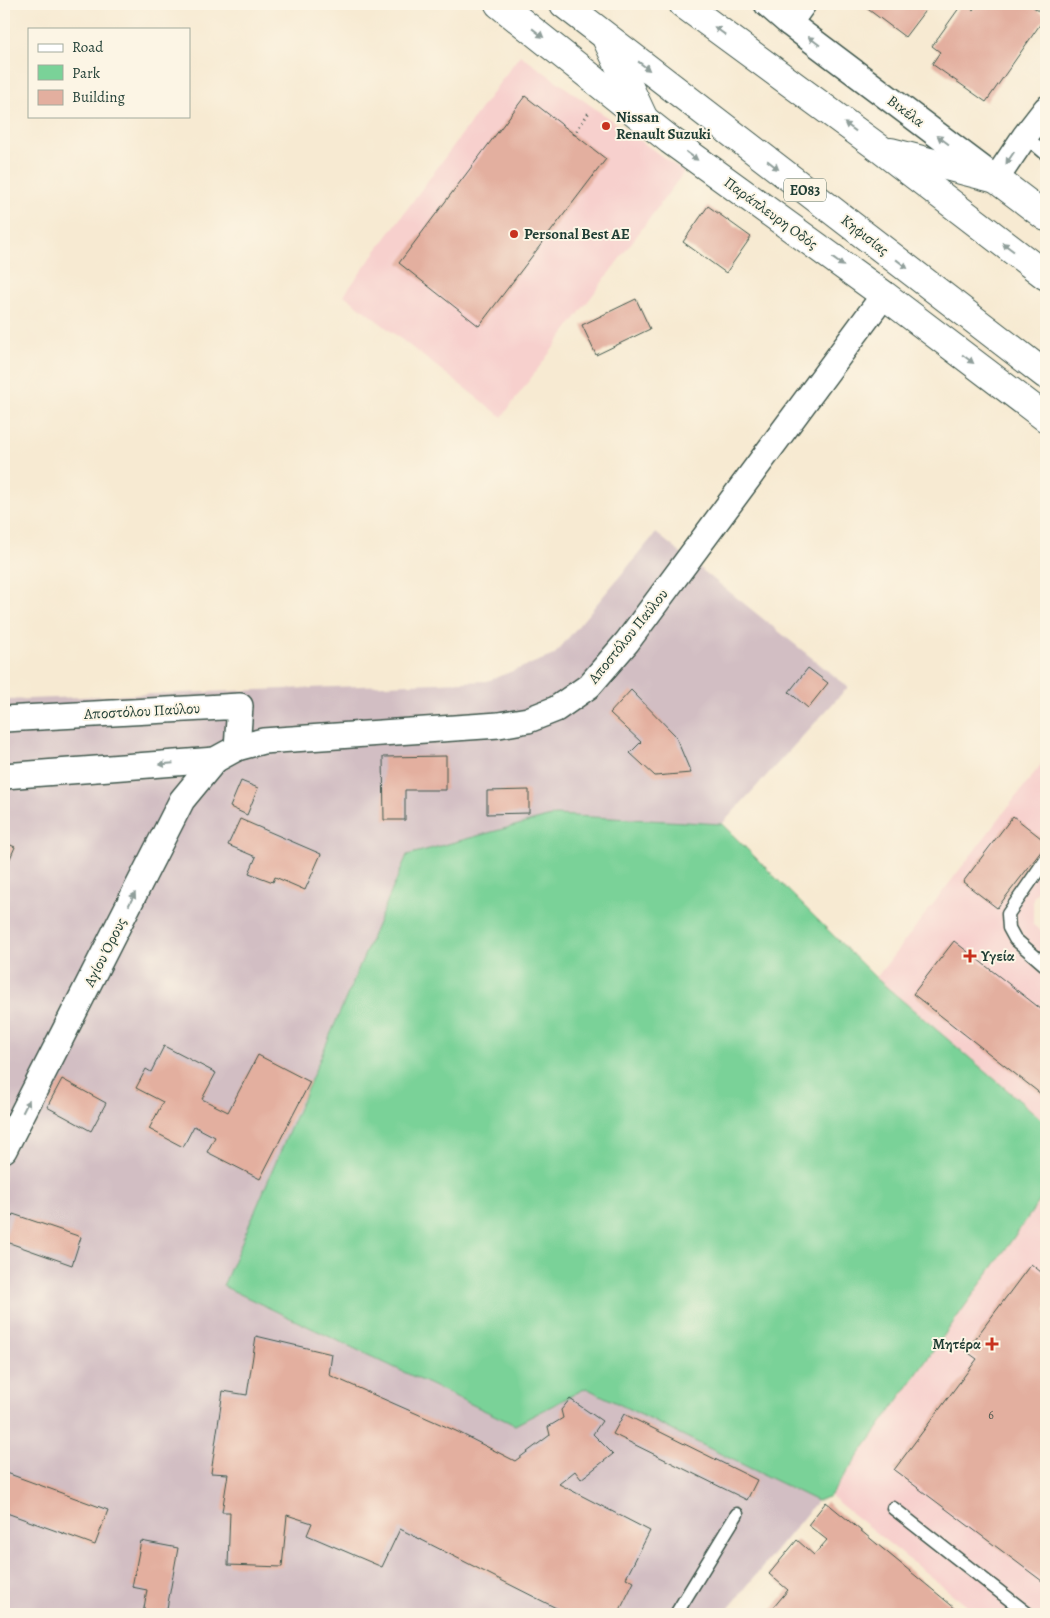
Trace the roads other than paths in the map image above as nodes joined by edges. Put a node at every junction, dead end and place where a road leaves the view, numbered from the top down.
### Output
1 (499, 4) edge
2 (564, 4) edge
3 (683, 4) edge
4 (766, 4) edge
5 (796, 13) edge
6 (606, 36) junction
7 (1046, 109) edge
8 (644, 119) junction
9 (1025, 136) junction
10 (879, 148) junction
11 (1046, 154) edge
12 (996, 180) junction
13 (1043, 210) edge
14 (1046, 276) edge
15 (884, 295) junction
16 (1046, 375) edge
17 (1046, 418) edge
18 (4, 719) edge
19 (238, 748) junction
20 (215, 760) junction
21 (4, 776) edge
22 (1046, 859) edge
23 (1046, 966) edge
24 (4, 1150) edge
25 (893, 1508) dead end
26 (737, 1514) dead end
27 (676, 1614) edge
28 (1028, 1614) edge

1 -> 8 main road, Παράπλευρη Οδός
2 - 6 main road, Κηφισίας / ΕΟ83
10 -> 3 main road
4 - 5 street, Βικέλα
12 -> 5 street, Βικέλα
6 - 8 main road
6 -> 16 main road, Κηφισίας / ΕΟ83
7 - 9 street
8 -> 15 main road, Παράπλευρη Οδός
9 - 11 lane
9 -> 12 street
10 - 12 main road
14 -> 10 main road
12 - 13 main road, Βικέλα
15 -> 17 main road, Παράπλευρη Οδός
15 - 19 street, Αποστόλου Παύλου
18 - 19 street, Αποστόλου Παύλου
19 - 20 street, Αποστόλου Παύλου
20 -> 21 street, Αποστόλου Παύλου
24 -> 20 street, Αγίου Όρους
22 - 23 lane
25 - 28 lane
26 - 27 lane

